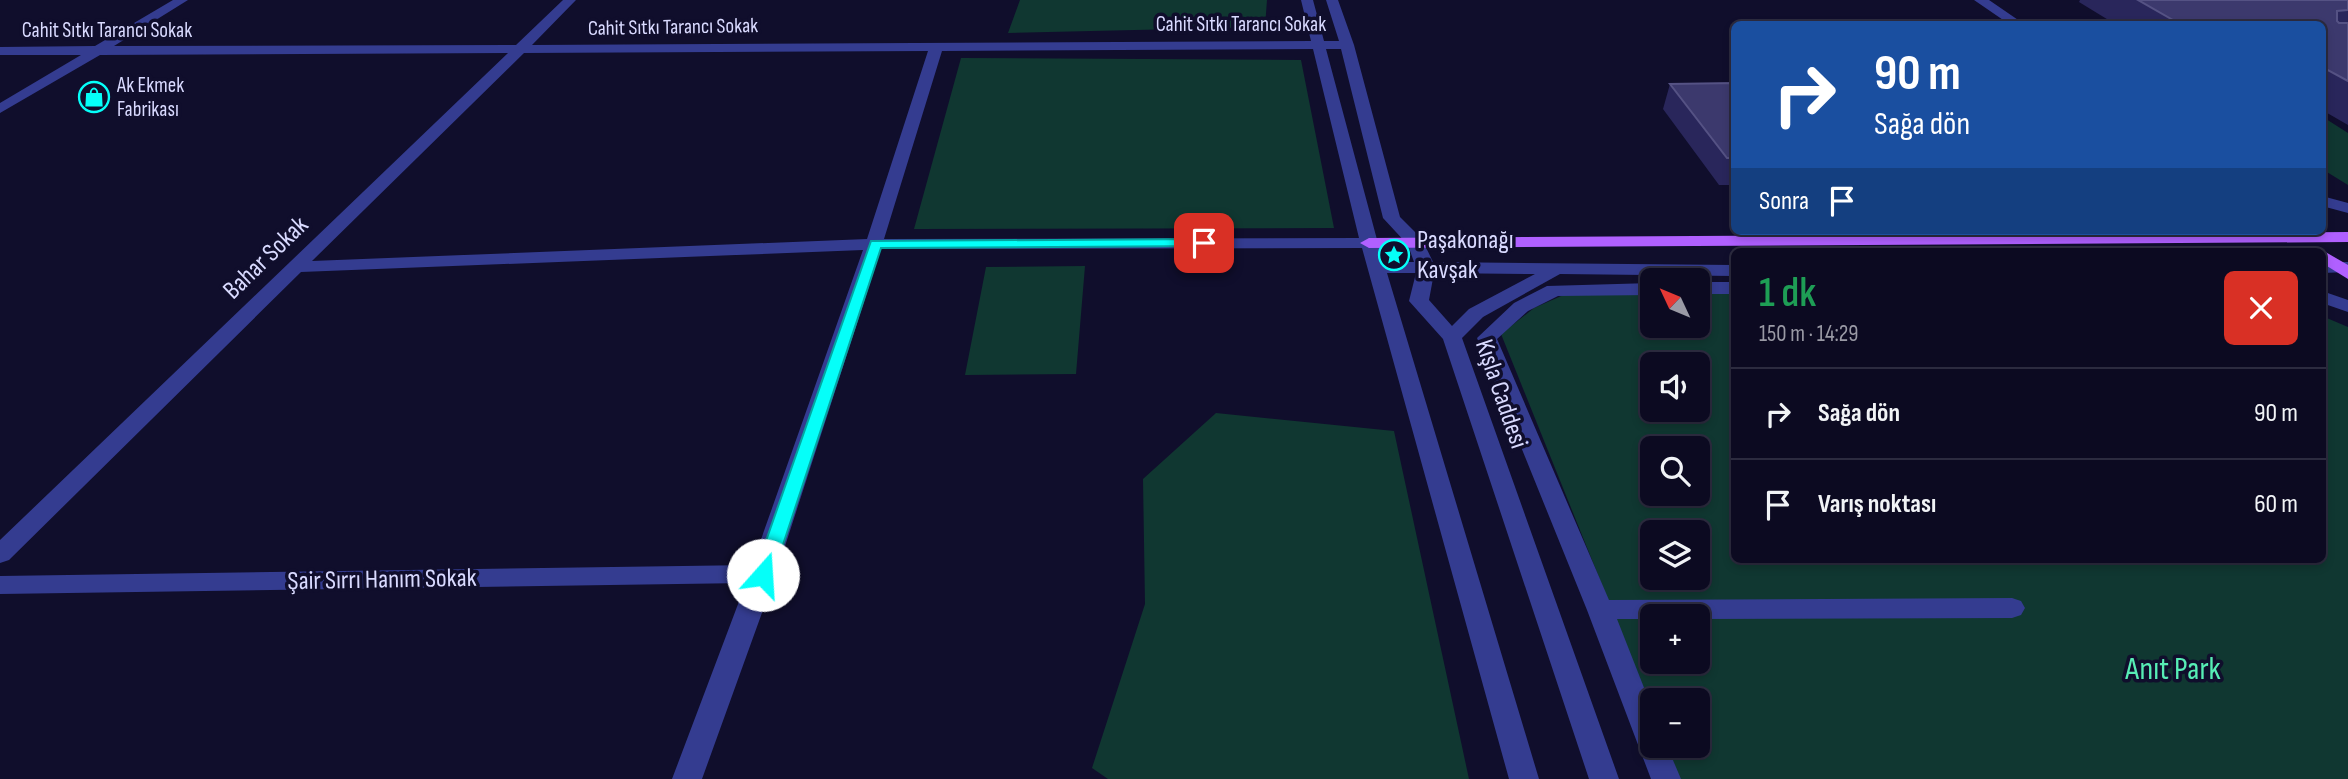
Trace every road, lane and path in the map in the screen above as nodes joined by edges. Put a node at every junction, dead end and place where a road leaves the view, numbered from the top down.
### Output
1 (181, 0) edge
2 (570, 0) edge
3 (1307, 0) edge
4 (1332, 0) edge
5 (1980, 0) edge
6 (2012, 21) edge
7 (937, 45) junction
8 (1347, 45) junction
9 (1318, 46) junction
10 (517, 50) junction
11 (0, 51) edge
12 (97, 51) junction
13 (0, 109) edge
14 (2326, 202) edge
15 (2348, 208) edge
16 (2326, 224) edge
17 (2112, 235) edge
18 (2295, 235) edge
19 (2307, 235) edge
20 (2347, 238) edge
21 (1368, 243) junction
22 (1416, 243) junction
23 (876, 244) junction
24 (2313, 248) edge
25 (295, 267) junction
26 (1376, 267) junction
27 (1426, 268) junction
28 (1561, 269) junction
29 (1731, 270) edge
30 (1710, 288) edge
31 (1731, 288) edge
32 (1640, 289) edge
33 (2326, 298) edge
34 (2348, 306) edge
35 (2326, 313) edge
36 (2348, 321) edge
37 (1452, 337) junction
38 (0, 554) edge
39 (763, 575) junction
40 (0, 585) edge
41 (2012, 608) dead end
42 (1600, 610) junction
43 (1640, 714) edge
44 (1657, 758) edge
45 (687, 779) edge
46 (1524, 779) edge
47 (1604, 779) edge
48 (1666, 779) edge

1 - 12 street
2 - 10 street, Bahar Sokak
3 - 9 street
4 - 8 street
5 - 6 street
7 - 9 street, Cahit Sıtkı Tarancı Sokak
7 - 10 street, Cahit Sıtkı Tarancı Sokak
7 - 23 street
8 - 9 street, Cahit Sıtkı Tarancı Sokak
8 - 22 street
9 - 21 street
10 - 12 street, Cahit Sıtkı Tarancı Sokak
10 - 25 street, Bahar Sokak
11 - 12 street, Cahit Sıtkı Tarancı Sokak
12 - 13 street
14 - 15 street
16 - 20 main road
17 - 22 main road
18 - 24 main road
19 - 20 main road
21 - 22 main road
21 - 23 street
21 - 26 street
22 - 27 street
23 - 25 street
23 - 39 street
25 - 38 street, Bahar Sokak
26 - 27 street
26 - 46 street
27 - 28 street
27 - 37 street, Kışla Caddesi
28 - 29 street
28 - 37 street
30 - 31 street
32 - 42 street
33 - 34 street
35 - 36 street
37 - 47 street, Kışla Caddesi
39 - 40 street, Şair Sırrı Hanım Sokak
39 - 45 street
41 - 42 street
42 - 43 street
44 - 48 street

